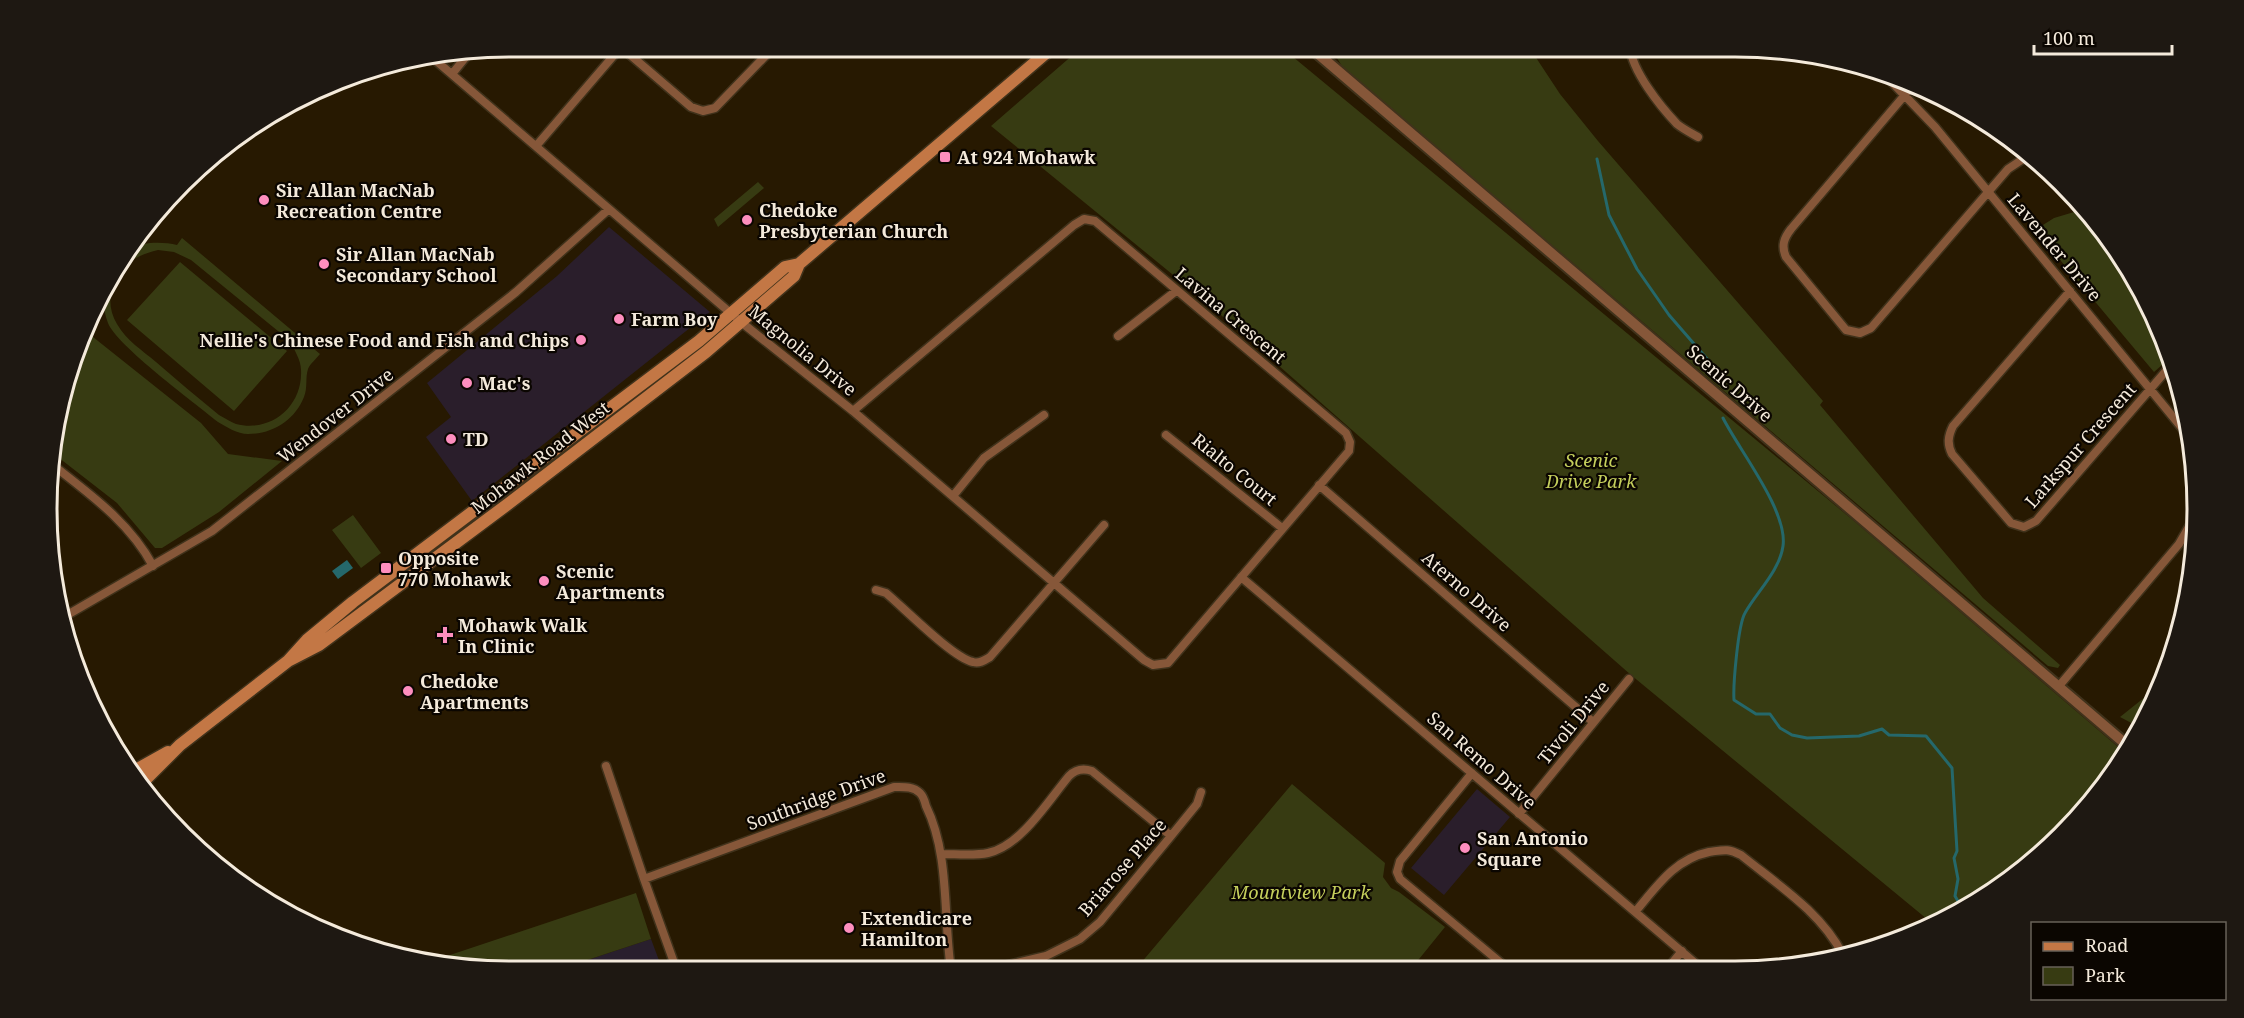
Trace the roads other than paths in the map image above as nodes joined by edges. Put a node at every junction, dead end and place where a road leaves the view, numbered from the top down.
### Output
1 (612, 57) edge
2 (633, 57) edge
3 (764, 57) edge
4 (1040, 57) edge
5 (1327, 57) edge
6 (1632, 57) edge
7 (464, 60) edge
8 (439, 63) edge
9 (452, 74) junction
10 (1899, 88) edge
11 (1908, 91) edge
12 (1906, 94) junction
13 (1698, 137) dead end
14 (537, 145) junction
15 (2022, 160) edge
16 (1988, 192) junction
17 (609, 209) junction
18 (1176, 291) junction
19 (2070, 291) junction
20 (736, 317) junction
21 (1118, 336) dead end
22 (2165, 371) edge
23 (2150, 389) junction
24 (853, 411) junction
25 (1044, 415) dead end
26 (2178, 424) edge
27 (1166, 435) dead end
28 (59, 470) edge
29 (515, 479) junction
30 (1319, 485) junction
31 (953, 496) junction
32 (508, 504) junction
33 (1104, 525) dead end
34 (1282, 528) junction
35 (2186, 531) edge
36 (153, 566) junction
37 (1241, 577) junction
38 (1055, 583) junction
39 (876, 590) dead end
40 (69, 614) edge
41 (288, 661) junction
42 (1153, 665) joint
43 (1629, 679) dead end
44 (2059, 686) junction
45 (1593, 722) junction
46 (2122, 741) edge
47 (180, 745) junction
48 (606, 766) dead end
49 (139, 768) edge
50 (1472, 773) junction
51 (146, 779) edge
52 (1201, 792) dead end
53 (1520, 814) junction
54 (1171, 836) junction
55 (941, 854) junction
56 (644, 879) junction
57 (1636, 911) junction
58 (1840, 948) edge
59 (1682, 951) junction
60 (673, 961) edge
61 (949, 961) edge
62 (1025, 961) edge
63 (1499, 961) edge
64 (1674, 961) edge
65 (1693, 961) edge

1 - 14 street
2 - 3 street
4 - 20 main road, Mohawk Road West
5 - 44 street, Scenic Drive
6 - 13 street
7 - 9 street
8 - 9 street, Magnolia Drive
9 - 14 street, Magnolia Drive
10 - 12 street, Lavender Drive
11 - 12 street
12 - 16 street, Lavender Drive
12 - 16 street
14 - 17 street, Magnolia Drive
15 - 16 street
16 - 19 street, Lavender Drive
17 - 20 street, Magnolia Drive
17 - 36 street, Wendover Drive
18 - 21 street
18 - 24 street, Lavina Crescent
18 - 30 street, Lavina Crescent
19 - 23 street, Lavender Drive
19 - 23 street, Larkspur Crescent
20 - 24 street, Magnolia Drive
20 - 29 main road, Mohawk Road West
20 - 32 main road, Mohawk Road West
22 - 23 street
23 - 26 street, Lavender Drive
24 - 31 street, Magnolia Drive
25 - 31 street
27 - 34 street, Rialto Court
28 - 36 street
29 - 32 main road
29 - 41 main road, Mohawk Road West
30 - 34 street, Lavina Crescent
30 - 45 street, Aterno Drive
31 - 38 street, Magnolia Drive
32 - 41 main road, Mohawk Road West
33 - 38 street
34 - 37 street, Lavina Crescent
35 - 44 street
36 - 40 street, Wendover Drive
37 - 42 street, Lavina Crescent
37 - 50 street, San Remo Drive
38 - 39 street
38 - 42 street, Magnolia Drive
41 - 47 main road, Mohawk Road West
43 - 45 street, Tivoli Drive
44 - 46 street, Scenic Drive
45 - 53 street, Tivoli Drive
47 - 49 main road, Mohawk Road West
47 - 51 main road, Mohawk Road West
48 - 56 street
50 - 53 street, San Remo Drive
50 - 63 street
52 - 54 street, Briarose Place
53 - 57 street, San Remo Drive
54 - 55 street
54 - 62 street, Briarose Place
55 - 56 street, Southridge Drive
55 - 61 street, Southridge Drive
56 - 60 street
57 - 58 street
57 - 59 street, San Remo Drive
59 - 64 street
59 - 65 street, San Remo Drive

